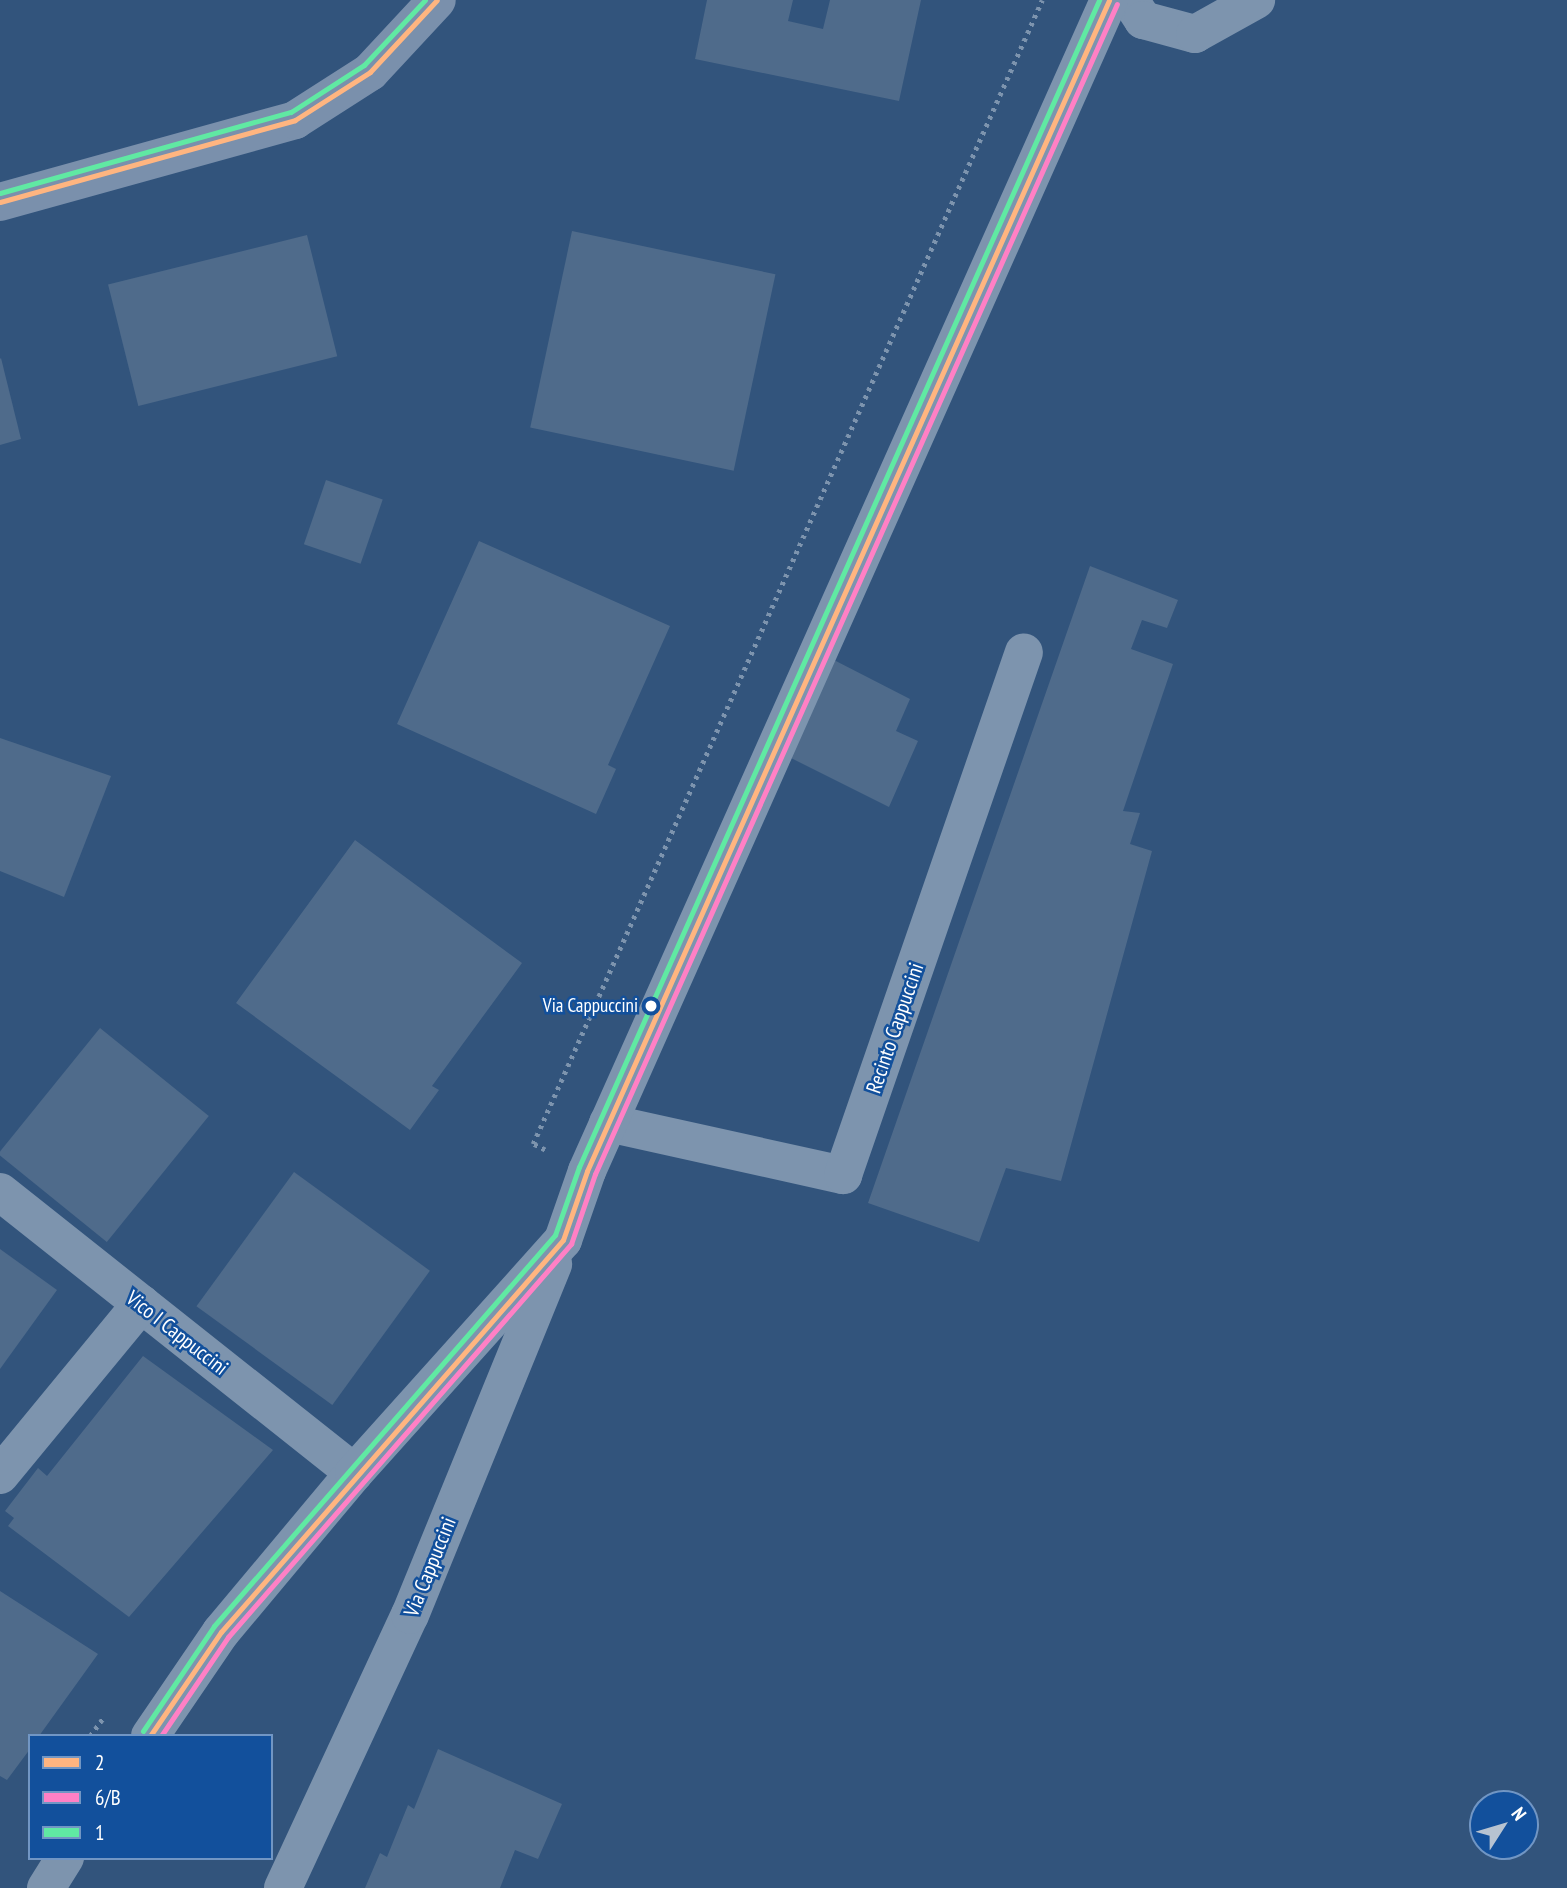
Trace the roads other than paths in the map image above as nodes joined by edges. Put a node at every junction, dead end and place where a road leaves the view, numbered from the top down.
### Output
1 (436, 0) edge
2 (1109, 0) edge
3 (1130, 0) edge
4 (1256, 0) edge
5 (0, 202) edge
6 (1024, 652) dead end
7 (608, 1123) junction
8 (0, 1192) edge
9 (564, 1240) junction
10 (141, 1304) junction
11 (354, 1473) junction
12 (0, 1475) edge
13 (150, 1734) edge
14 (64, 1860) edge
15 (46, 1888) edge
16 (283, 1888) edge

1 - 5 main road
2 - 7 street, Via Cappuccini
3 - 4 street
6 - 7 street, Recinto Cappuccini
7 - 9 street, Via Cappuccini
8 - 10 street, Vico I Cappuccini
9 - 11 street, Via Cappuccini
9 - 16 street, Via Cappuccini
10 - 11 street, Vico I Cappuccini
10 - 12 street
11 - 13 street, Via Cappuccini
14 - 15 street

